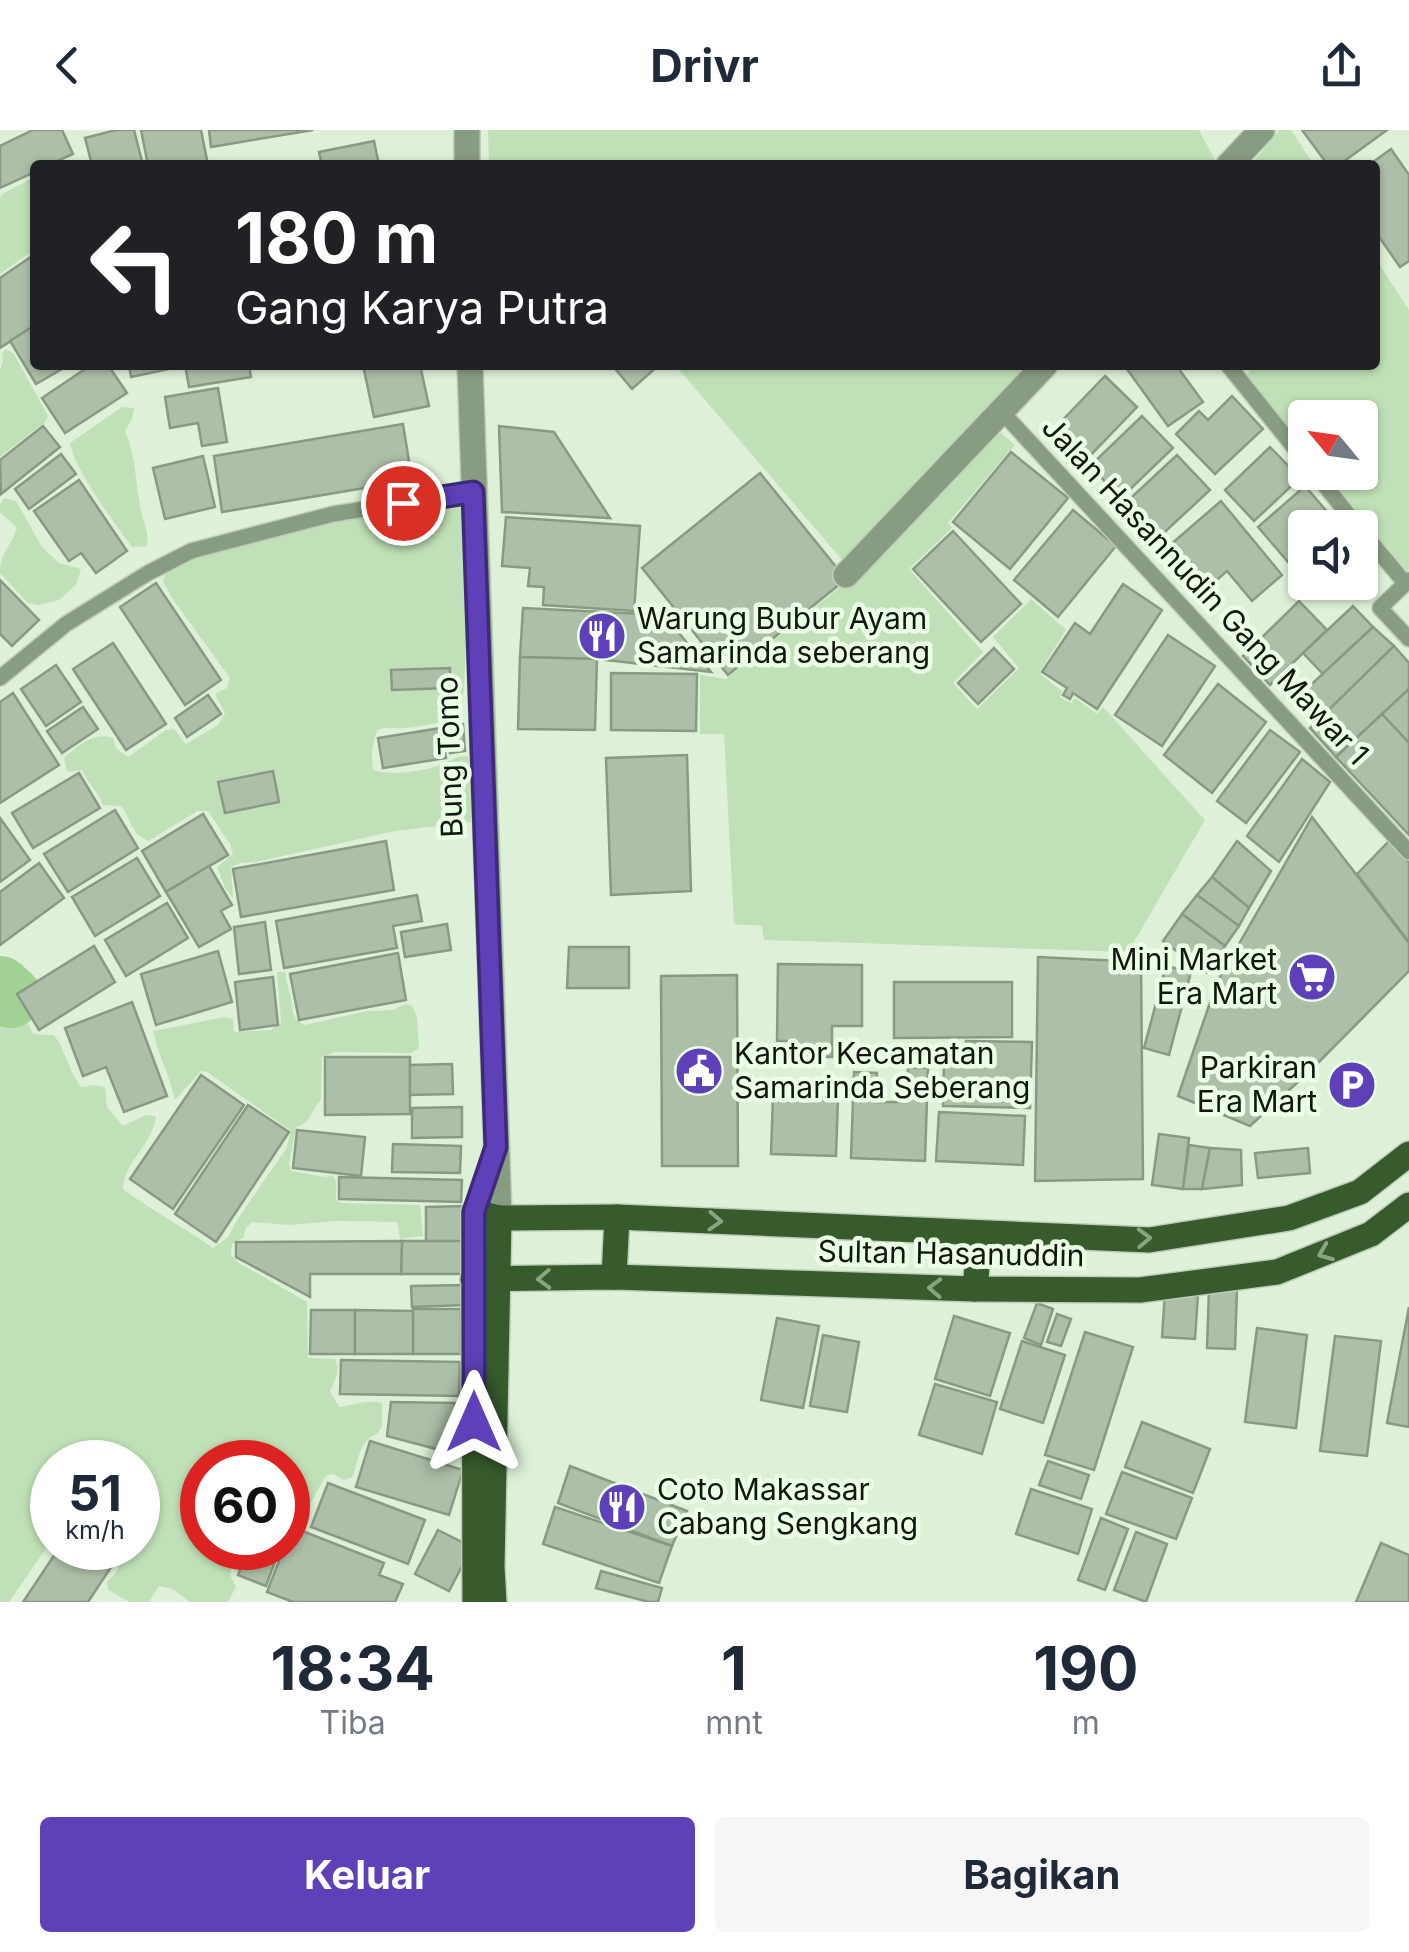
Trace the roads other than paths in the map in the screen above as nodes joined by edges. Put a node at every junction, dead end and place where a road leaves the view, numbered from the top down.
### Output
1 (467, 130) edge
2 (1262, 130) edge
3 (467, 160) edge
4 (1233, 160) edge
5 (470, 370) edge
6 (1040, 370) edge
7 (1232, 370) edge
8 (1002, 412) junction
9 (1288, 441) edge
10 (1329, 490) edge
11 (473, 492) junction
12 (1345, 510) edge
13 (1378, 549) edge
14 (846, 575) dead end
15 (1407, 582) edge
16 (1409, 639) edge
17 (0, 678) edge
18 (1409, 852) edge
19 (1409, 1154) edge
20 (1409, 1205) edge
21 (487, 1215) junction
22 (617, 1217) junction
23 (980, 1234) junction
24 (614, 1277) junction
25 (486, 1279) junction
26 (975, 1289) junction
27 (475, 1602) edge
28 (494, 1602) edge

1 - 3 street
2 - 4 street
5 - 11 street, Bung Tomo
6 - 8 street
7 - 9 lane
8 - 14 street
8 - 18 lane, Jalan Hasannudin Gang Mawar 1
10 - 12 lane
11 - 17 lane
11 - 21 street, Bung Tomo
13 - 15 lane
15 - 16 lane
23 -> 19 main road, Sultan Hasanuddin
20 -> 26 main road, Sultan Hasanuddin
21 - 22 main road, Sultan Hasanuddin
21 - 25 main road, Bung Tomo
22 -> 23 main road, Sultan Hasanuddin
22 - 24 main road
23 - 26 main road
24 -> 25 main road, Sultan Hasanuddin
26 -> 24 main road, Sultan Hasanuddin
25 - 27 main road, Bung Tomo
25 - 28 main road, Bung Tomo

